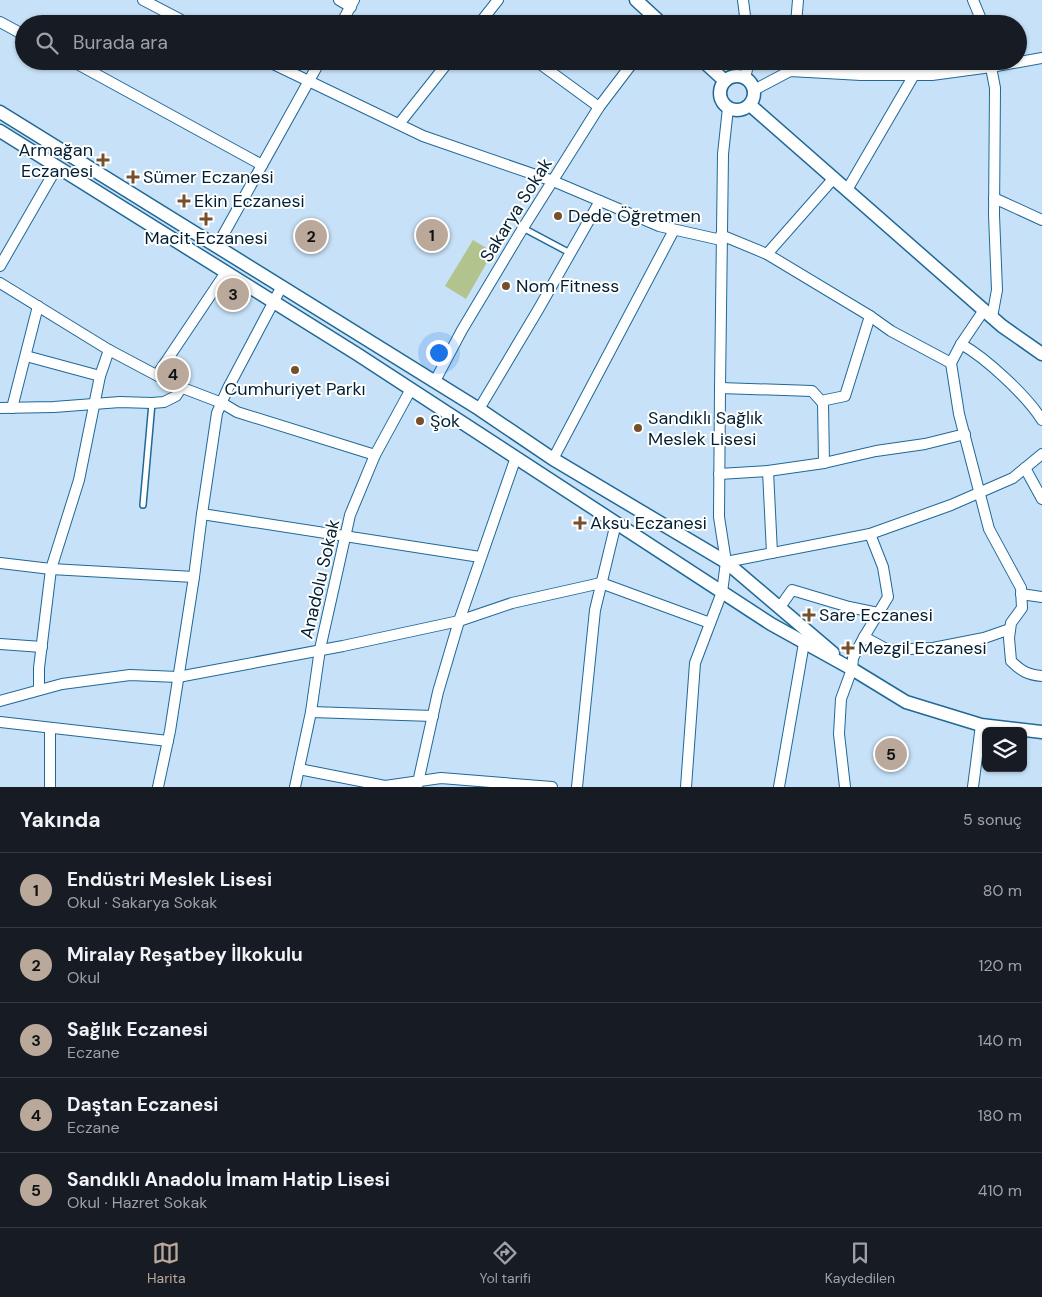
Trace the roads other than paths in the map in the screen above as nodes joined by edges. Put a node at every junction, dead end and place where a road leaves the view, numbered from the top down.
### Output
1 (143, 0) edge
2 (339, 0) edge
3 (498, 0) edge
4 (636, 0) edge
5 (743, 0) edge
6 (798, 0) edge
7 (973, 0) edge
8 (352, 4) edge
9 (172, 15) edge
10 (346, 15) edge
11 (488, 15) edge
12 (652, 15) edge
13 (745, 15) edge
14 (797, 15) edge
15 (979, 15) edge
16 (0, 22) edge
17 (15, 30) edge
18 (1042, 58) edge
19 (1027, 60) edge
20 (88, 70) edge
21 (286, 70) edge
22 (315, 70) edge
23 (442, 70) edge
24 (549, 70) edge
25 (627, 70) edge
26 (713, 70) edge
27 (747, 70) edge
28 (785, 70) edge
29 (822, 70) edge
30 (959, 70) edge
31 (992, 70) edge
32 (914, 75) junction
33 (745, 78) junction
34 (309, 81) junction
35 (725, 81) junction
36 (754, 90) junction
37 (750, 105) junction
38 (599, 106) junction
39 (728, 108) junction
40 (0, 112) edge
41 (399, 124) junction
42 (0, 131) edge
43 (262, 165) junction
44 (57, 167) junction
45 (834, 178) junction
46 (553, 181) junction
47 (847, 190) junction
48 (994, 198) junction
49 (600, 201) junction
50 (1042, 220) edge
51 (523, 228) junction
52 (674, 230) junction
53 (721, 237) junction
54 (216, 246) junction
55 (570, 253) junction
56 (767, 254) junction
57 (0, 266) edge
58 (226, 272) junction
59 (0, 283) edge
60 (282, 286) junction
61 (273, 301) junction
62 (38, 306) junction
63 (988, 313) junction
64 (870, 316) junction
65 (961, 344) junction
66 (110, 350) junction
67 (1042, 354) edge
68 (26, 356) junction
69 (951, 363) junction
70 (157, 375) junction
71 (100, 376) junction
72 (435, 381) junction
73 (182, 387) junction
74 (720, 388) junction
75 (411, 389) junction
76 (821, 401) junction
77 (152, 403) junction
78 (222, 403) junction
79 (94, 404) junction
80 (0, 408) edge
81 (12, 408) junction
82 (479, 409) junction
83 (1041, 415) edge
84 (965, 434) junction
85 (1042, 454) edge
86 (375, 455) junction
87 (516, 457) junction
88 (553, 459) junction
89 (824, 463) junction
90 (1025, 468) junction
91 (768, 471) junction
92 (719, 474) junction
93 (980, 493) junction
94 (1042, 499) edge
95 (143, 505) dead end
96 (202, 514) junction
97 (616, 523) junction
98 (870, 534) junction
99 (346, 537) junction
100 (772, 553) junction
101 (480, 557) junction
102 (726, 562) junction
103 (0, 563) edge
104 (51, 569) junction
105 (194, 577) junction
106 (601, 583) junction
107 (722, 592) junction
108 (1021, 594) junction
109 (1042, 597) edge
110 (780, 607) junction
111 (878, 613) junction
112 (459, 621) junction
113 (710, 622) junction
114 (1010, 630) junction
115 (864, 636) junction
116 (804, 643) junction
117 (0, 644) edge
118 (42, 647) junction
119 (320, 649) junction
120 (852, 669) junction
121 (1042, 676) edge
122 (178, 677) junction
123 (39, 690) junction
124 (0, 701) edge
125 (311, 712) junction
126 (433, 716) junction
127 (0, 722) edge
128 (981, 725) junction
129 (50, 728) junction
130 (1042, 732) edge
131 (168, 741) junction
132 (299, 769) junction
133 (418, 784) edge
134 (50, 787) edge
135 (158, 787) edge
136 (295, 787) edge
137 (552, 787) edge
138 (577, 787) edge
139 (686, 787) edge
140 (779, 787) edge
141 (845, 787) edge
142 (973, 787) edge

1 - 9 street
2 - 8 street
3 - 11 street
4 - 12 street
5 - 13 street
6 - 14 street
7 - 15 street
8 - 10 street
16 - 17 street
18 - 19 street
20 - 43 street
21 - 34 street
22 - 34 street
23 - 41 street
24 - 38 street
25 - 38 street, Sakarya Sokak
26 - 35 street
27 - 33 street
28 - 36 street
29 - 32 street
30 - 32 street
31 - 48 street
32 - 47 street
33 - 35 street
33 - 36 street
34 - 41 street
34 - 43 street
35 - 39 street
36 - 37 street
37 - 39 street
37 - 45 street
38 - 46 street, Sakarya Sokak
39 - 53 street
40 - 54 street
41 - 46 street
42 - 44 street
43 - 54 street
44 - 57 street
44 - 58 street
45 - 47 street
45 - 56 street
46 - 49 street
46 - 51 street, Sakarya Sokak
47 - 63 street
48 - 50 street
48 - 63 street
49 - 52 street
49 - 55 street
51 - 55 lane
51 - 72 street, Sakarya Sokak
52 - 53 street
52 - 88 street
53 - 56 street
53 - 74 street
54 - 60 street
55 - 82 street
56 - 64 street
58 - 61 street
58 - 70 street
59 - 62 street
60 - 61 street
60 - 72 street
61 - 75 street
61 - 78 street
62 - 66 street
62 - 68 street
63 - 65 street
63 - 67 street
64 - 69 street
64 - 76 street
65 - 69 street
65 - 83 street
66 - 70 street
66 - 71 street
68 - 71 street
68 - 81 street
69 - 84 street
70 - 73 street
71 - 79 street
72 - 82 street
73 - 77 street
73 - 78 street
74 - 76 street
74 - 92 street
75 - 86 street, Anadolu Sokak
75 - 87 street
76 - 89 street
77 - 79 street
77 - 95 lane
78 - 86 street
78 - 96 street
79 - 81 street
79 - 104 street
80 - 81 street
82 - 88 street
84 - 89 street
84 - 93 street
85 - 90 street
86 - 99 street, Anadolu Sokak
87 - 97 street
87 - 101 street
88 - 102 street
89 - 91 street
90 - 93 street
90 - 94 street
91 - 92 street
91 - 100 street
92 - 102 street
93 - 98 street
93 - 108 street
96 - 99 street
96 - 105 street
97 - 106 street
97 - 107 street
98 - 100 street
98 - 111 street
99 - 101 street
99 - 119 street, Anadolu Sokak
100 - 102 street
101 - 112 street
102 - 107 street
102 - 110 street
103 - 104 street
104 - 105 street
104 - 118 street
105 - 122 street
106 - 112 street
106 - 113 street
106 - 138 street
107 - 113 street
107 - 116 street
108 - 109 street
108 - 114 street
110 - 111 street
110 - 120 street
111 - 115 street
112 - 119 street
112 - 126 street
113 - 139 street
114 - 115 street
114 - 121 street
115 - 120 street
116 - 120 street
116 - 140 street
117 - 118 street
118 - 123 street
119 - 122 street
119 - 125 street, Anadolu Sokak
120 - 128 street
120 - 141 street
122 - 123 street
122 - 131 street
123 - 124 street
125 - 126 street
125 - 132 street, Anadolu Sokak
126 - 133 street
127 - 129 street
128 - 130 street
128 - 142 street
129 - 131 street
129 - 134 street
131 - 135 street
132 - 133 street
132 - 136 street, Anadolu Sokak
133 - 137 street

